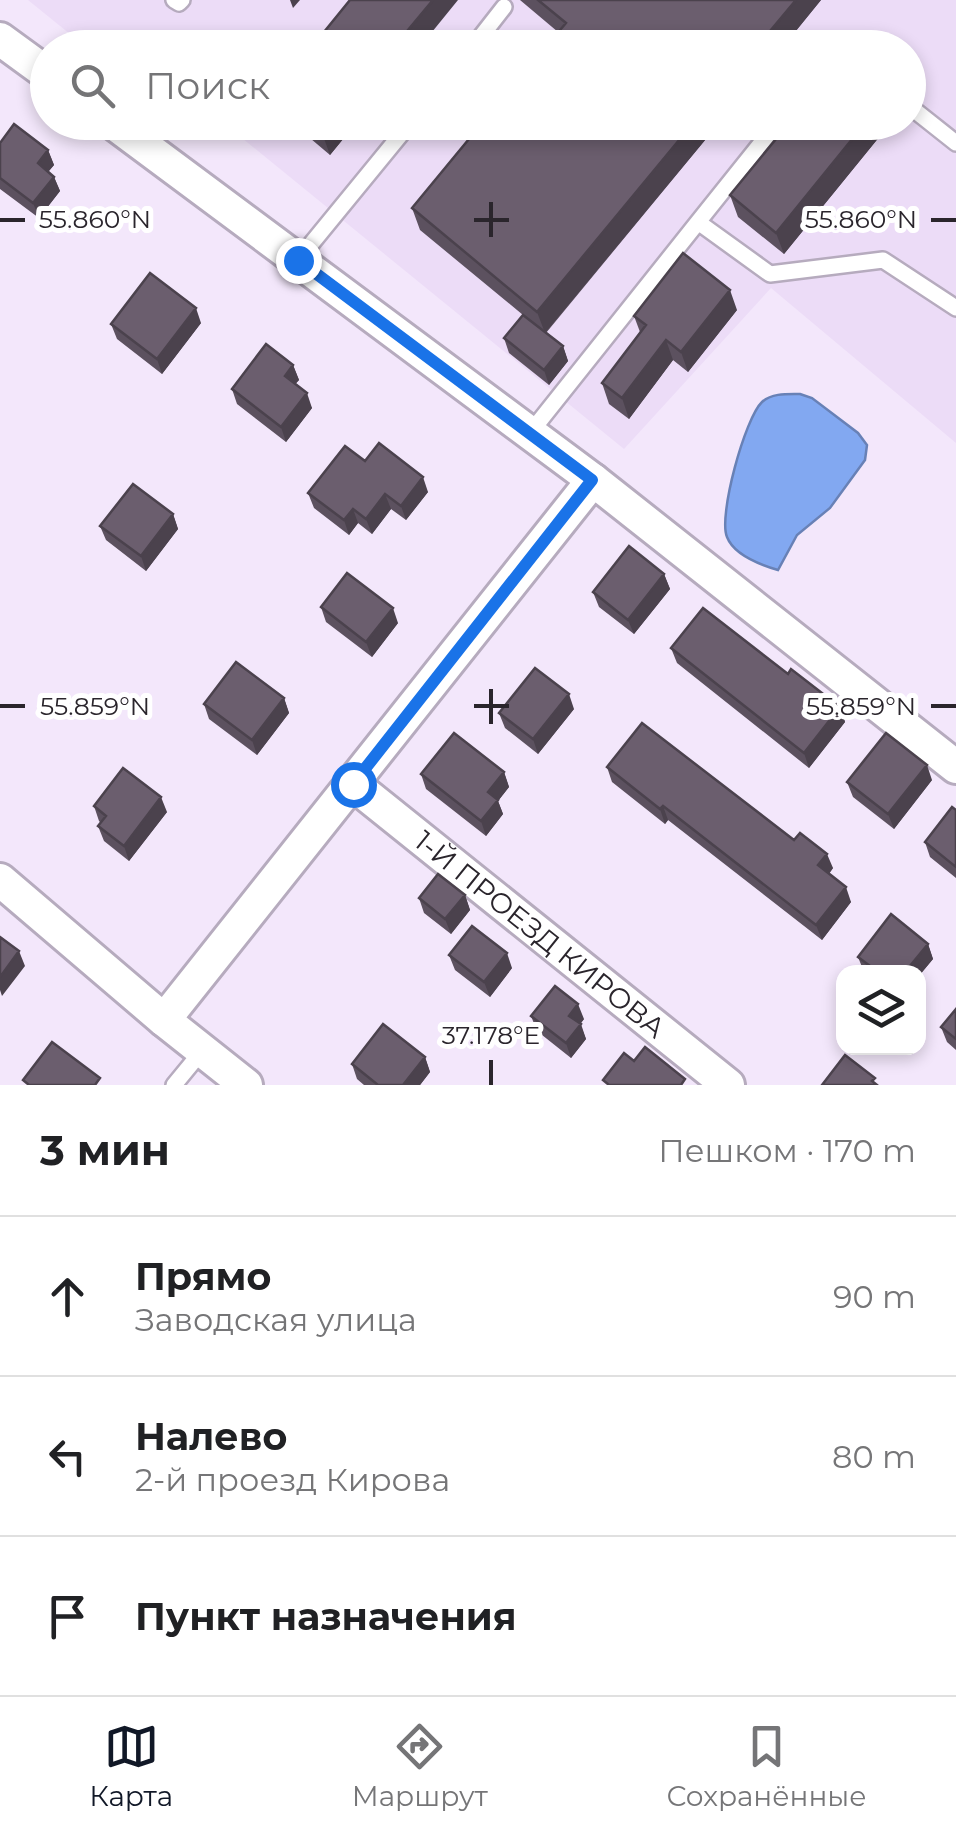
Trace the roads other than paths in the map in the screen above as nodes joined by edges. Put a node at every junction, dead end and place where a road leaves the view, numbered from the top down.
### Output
1 (504, 7) dead end
2 (486, 30) edge
3 (0, 39) edge
4 (30, 61) edge
5 (926, 119) edge
6 (136, 140) edge
7 (395, 140) edge
8 (764, 140) edge
9 (956, 143) edge
10 (698, 222) junction
11 (298, 260) junction
12 (956, 308) edge
13 (530, 433) junction
14 (592, 480) junction
15 (956, 768) edge
16 (353, 784) junction
17 (0, 880) edge
18 (164, 1020) junction
19 (202, 1050) junction
20 (174, 1085) edge
21 (246, 1085) edge
22 (728, 1085) edge

1 - 2 lane
3 - 4 street
5 - 9 lane
6 - 11 street
7 - 11 lane
8 - 10 lane
10 - 12 lane
10 - 13 lane
11 - 13 street
13 - 14 street
14 - 15 street
14 - 16 street
16 - 18 street
16 - 22 street, 1-Й ПРОЕЗД КИРОВА
17 - 18 street
18 - 19 street
19 - 20 lane
19 - 21 street

